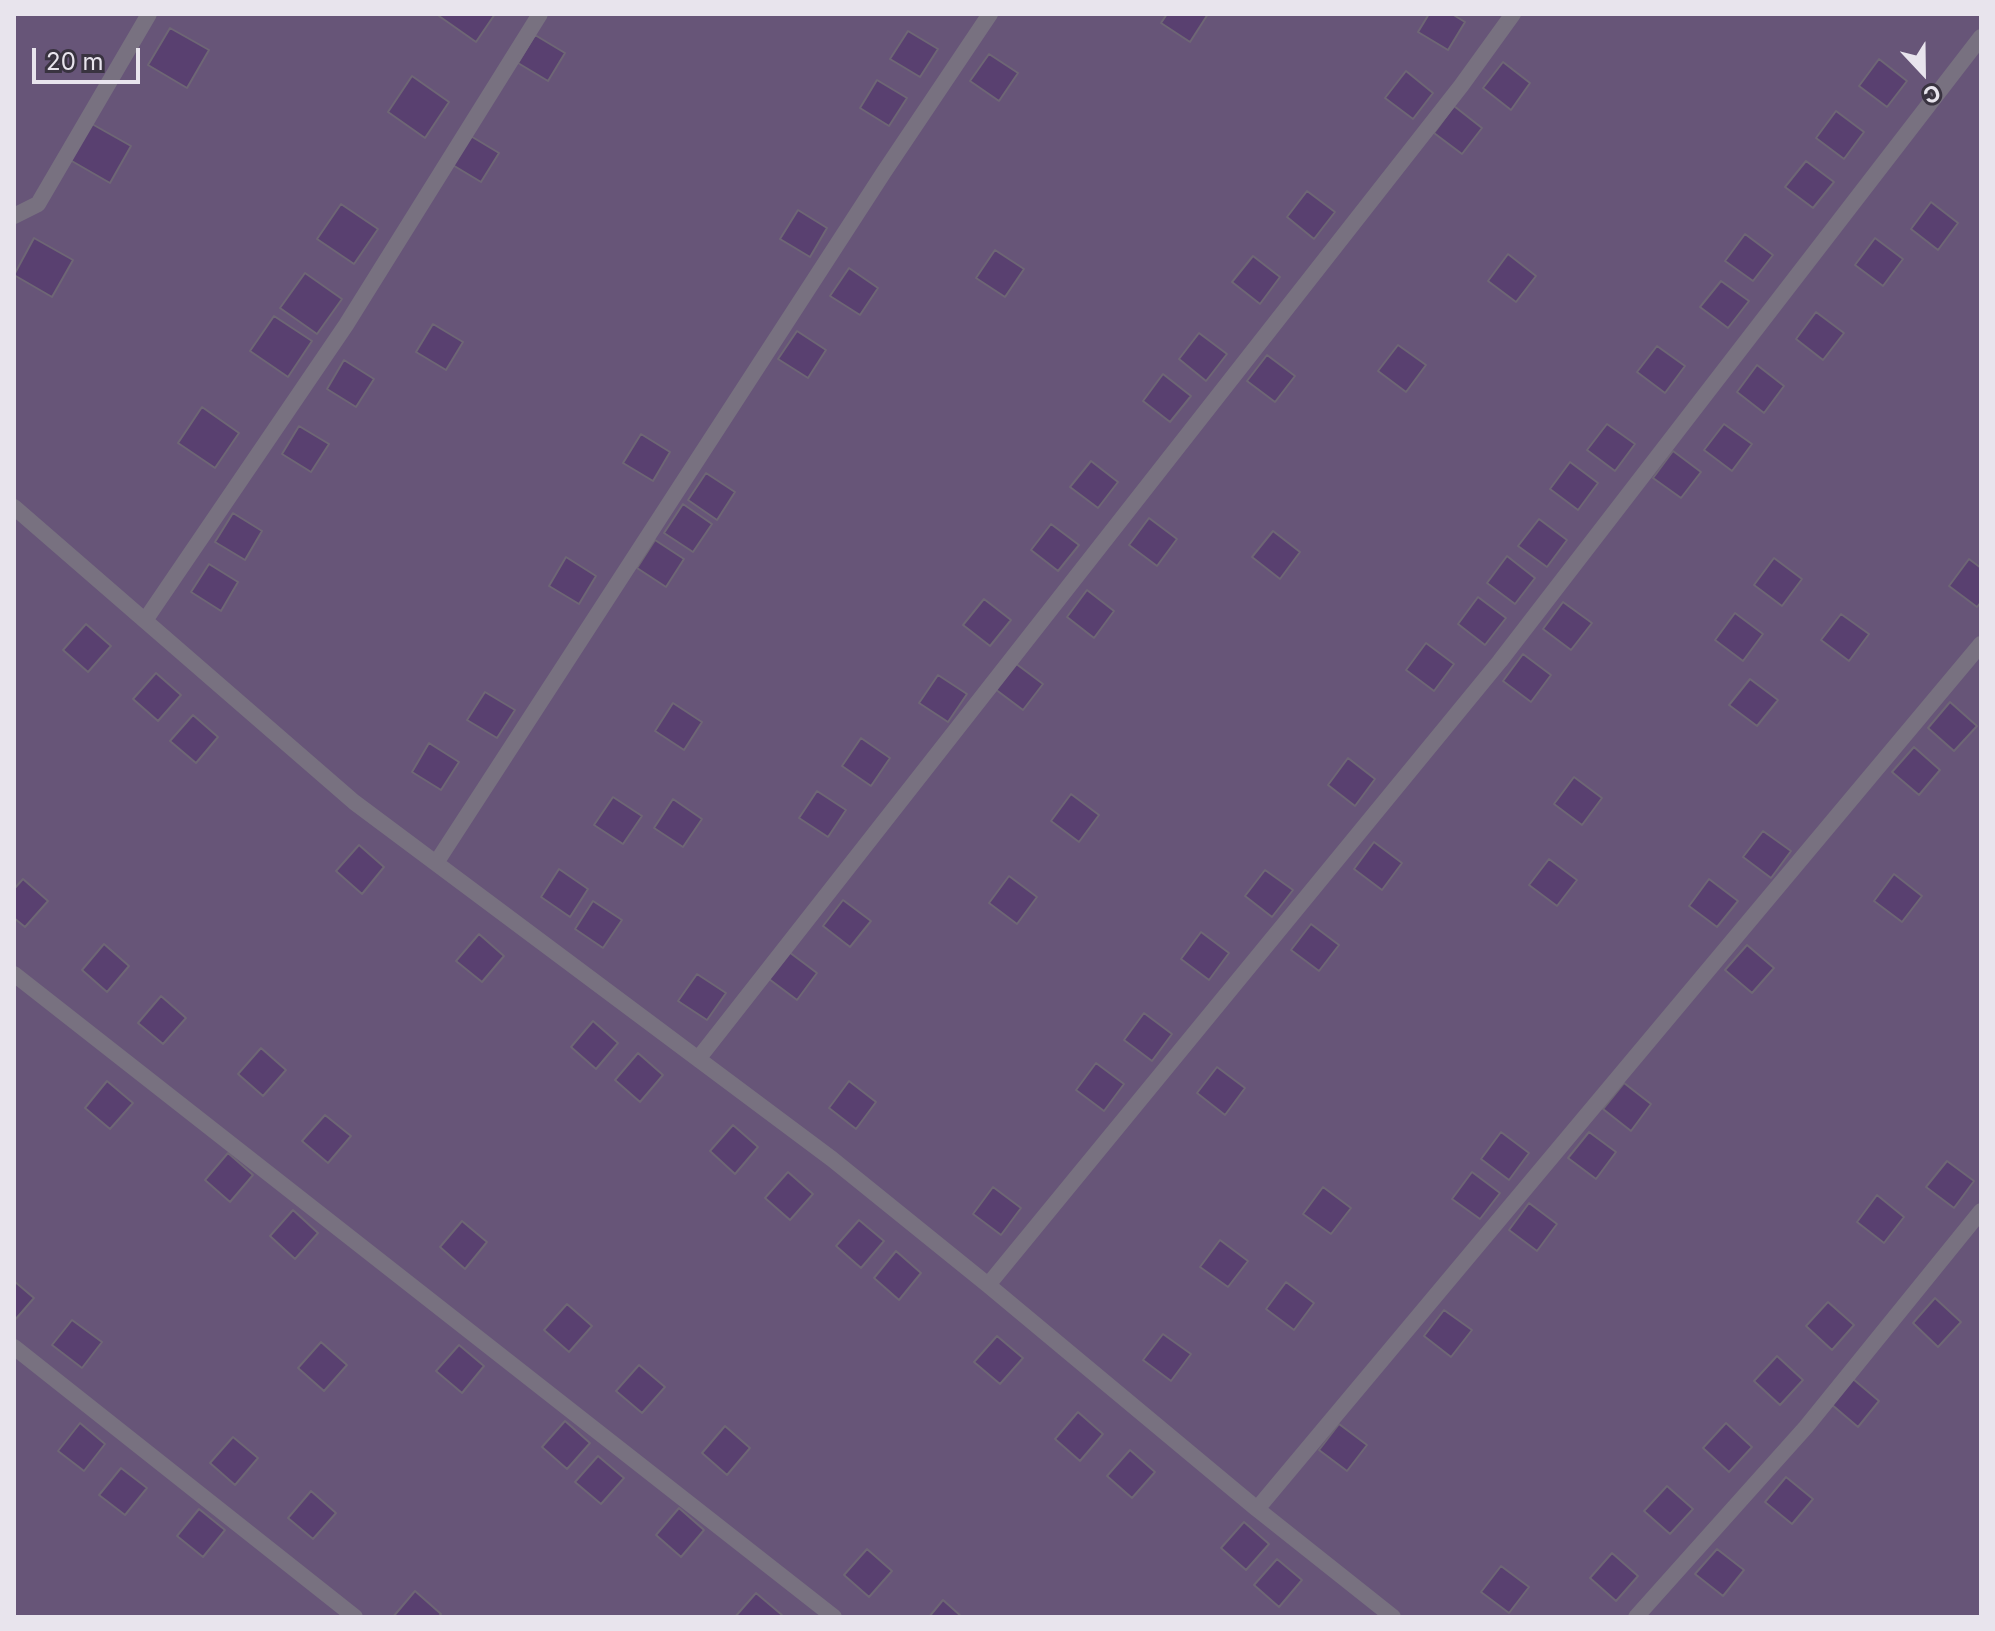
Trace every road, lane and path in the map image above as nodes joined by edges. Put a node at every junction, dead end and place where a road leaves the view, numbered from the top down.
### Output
1 (149, 14) edge
2 (540, 14) edge
3 (990, 14) edge
4 (1513, 14) edge
5 (1981, 37) edge
6 (14, 216) edge
7 (14, 507) edge
8 (146, 619) junction
9 (1981, 644) edge
10 (436, 863) junction
11 (14, 974) edge
12 (698, 1059) junction
13 (1981, 1211) edge
14 (988, 1285) junction
15 (14, 1347) edge
16 (1257, 1509) junction
17 (355, 1617) edge
18 (834, 1617) edge
19 (1393, 1617) edge
20 (1636, 1617) edge

1 - 6 lane
2 - 8 lane
3 - 10 lane
4 - 12 lane
5 - 14 lane
7 - 8 lane
8 - 10 lane
9 - 16 lane
10 - 12 lane
11 - 18 lane
12 - 14 lane
13 - 20 lane
14 - 16 lane
15 - 17 lane
16 - 19 lane

